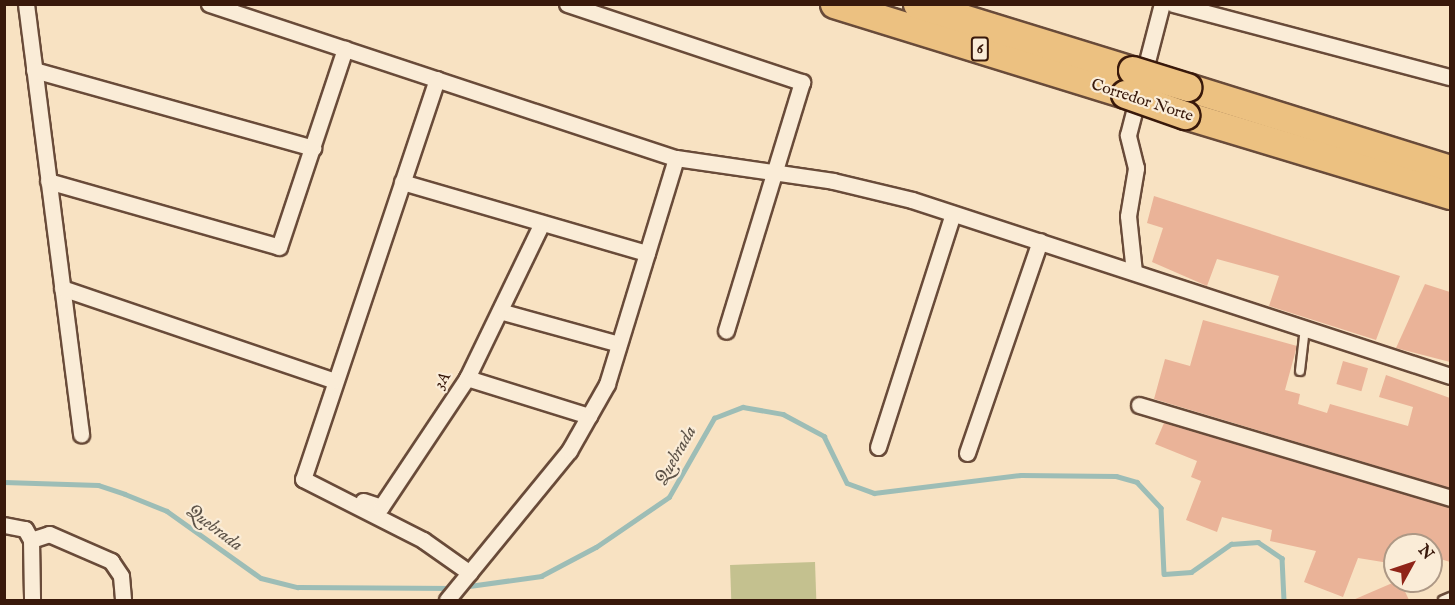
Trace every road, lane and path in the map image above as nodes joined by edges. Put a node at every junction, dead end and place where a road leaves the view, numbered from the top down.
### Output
1 (26, 4) edge
2 (209, 4) edge
3 (567, 4) edge
4 (834, 4) edge
5 (918, 4) edge
6 (1162, 4) edge
7 (1178, 5) edge
8 (345, 49) junction
9 (34, 70) junction
10 (1450, 77) edge
11 (437, 79) junction
12 (1129, 82) junction
13 (313, 148) junction
14 (676, 158) junction
15 (1450, 169) edge
16 (773, 174) junction
17 (48, 181) junction
18 (402, 182) junction
19 (1450, 195) edge
20 (953, 213) junction
21 (542, 223) junction
22 (1040, 241) junction
23 (647, 253) junction
24 (1134, 272) junction
25 (62, 288) junction
26 (503, 312) junction
27 (1305, 328) junction
28 (726, 331) dead end
29 (619, 344) junction
30 (1300, 371) dead end
31 (1450, 376) edge
32 (467, 378) junction
33 (334, 381) junction
34 (1138, 405) dead end
35 (588, 416) junction
36 (81, 435) dead end
37 (878, 447) dead end
38 (967, 453) dead end
39 (334, 494) junction
40 (1450, 498) edge
41 (4, 525) edge
42 (31, 540) junction
43 (468, 575) junction
44 (1450, 597) edge
45 (32, 600) edge
46 (123, 600) edge
47 (447, 600) edge
48 (1443, 600) edge

1 - 9 street
2 - 8 street
3 - 16 street
4 - 12 highway, Corredor Norte / 6
5 - 12 highway, Corredor Norte / 6
6 - 24 street
7 - 10 street
8 - 11 street
8 - 13 street
9 - 13 street
9 - 17 street
11 - 14 street
11 - 18 street
12 - 15 highway, Corredor Norte / 6, bridge
12 - 19 highway, Corredor Norte / 6, bridge
13 - 17 street
14 - 16 street
14 - 23 street
16 - 20 street
16 - 28 street
17 - 25 street
18 - 21 street
18 - 33 street
20 - 22 street
20 - 37 street
21 - 23 street
21 - 26 street, 3A
22 - 24 street
22 - 38 street
23 - 29 street
24 - 27 street
25 - 33 street
25 - 36 street
26 - 29 street
26 - 32 street, 3A
27 - 30 lane
27 - 31 street
29 - 35 street
32 - 35 street
32 - 39 street, 3A
33 - 39 street
34 - 40 street
35 - 43 street
39 - 43 street
41 - 42 street
42 - 45 street
42 - 46 street
43 - 47 street
44 - 48 lane

